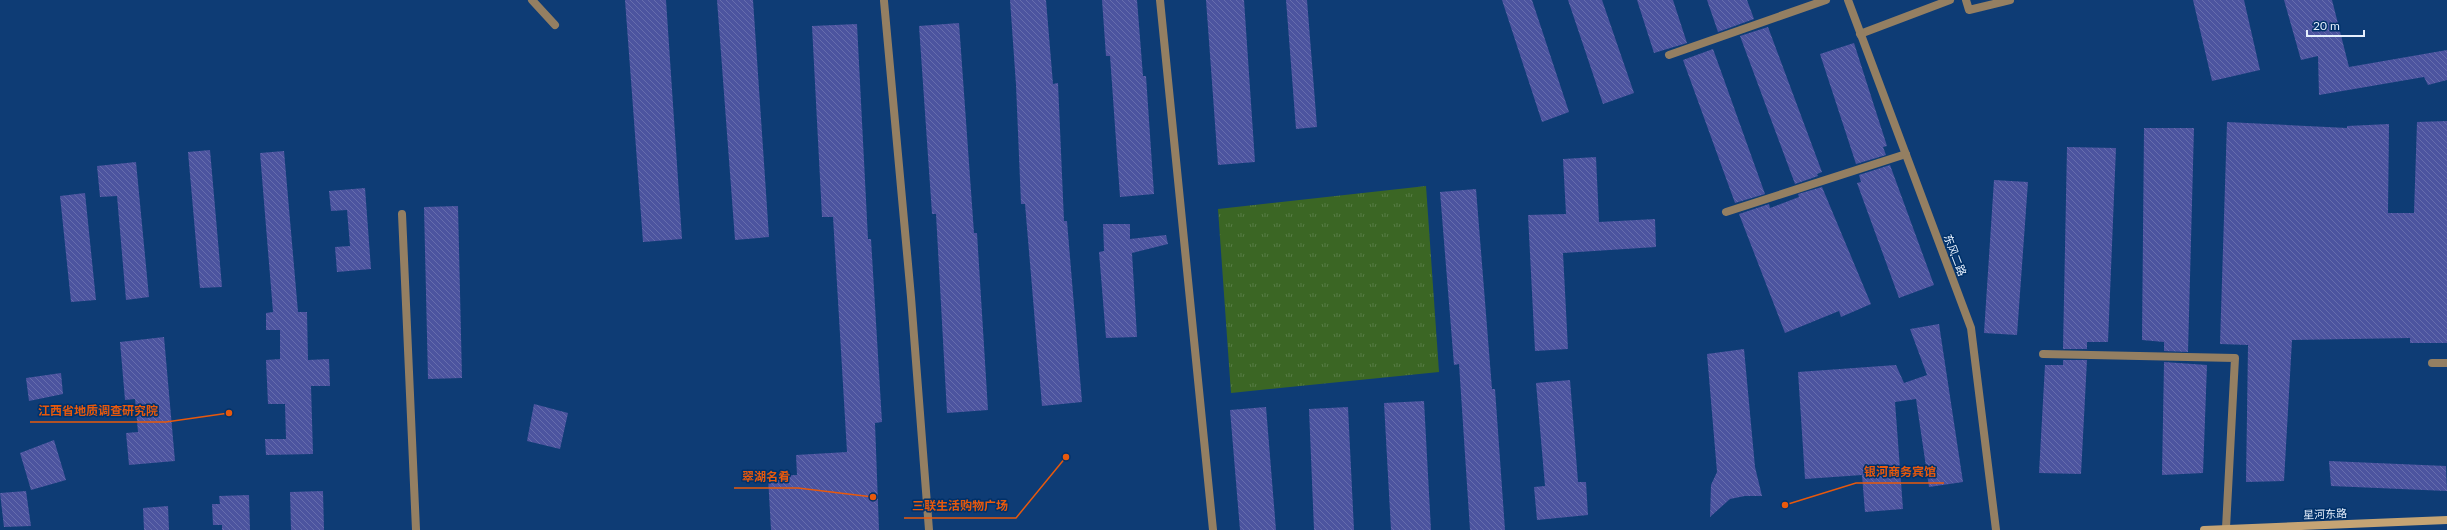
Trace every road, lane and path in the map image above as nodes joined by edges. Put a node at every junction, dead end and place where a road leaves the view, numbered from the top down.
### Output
1 (532, 0) edge
2 (884, 0) edge
3 (1160, 0) edge
4 (1826, 0) edge
5 (1848, 0) edge
6 (1950, 0) edge
7 (1966, 0) edge
8 (2010, 0) edge
9 (555, 25) dead end
10 (1860, 34) junction
11 (1670, 55) dead end
12 (1906, 154) junction
13 (1726, 212) dead end
14 (402, 214) dead end
15 (2043, 354) dead end
16 (2432, 363) dead end
17 (2447, 363) edge
18 (2447, 520) edge
19 (2226, 528) junction
20 (416, 530) edge
21 (929, 530) edge
22 (1213, 530) edge
23 (1996, 530) edge
24 (2204, 530) edge

1 - 9 street
2 - 21 street
3 - 22 street
4 - 11 street
5 - 10 street, 东风二路
6 - 10 street
7 - 8 street
10 - 12 street, 东风二路
12 - 13 street
12 - 23 street, 东风二路
14 - 20 street
15 - 19 street
16 - 17 street
18 - 19 main road, 星河东路
19 - 24 main road, 星河东路

